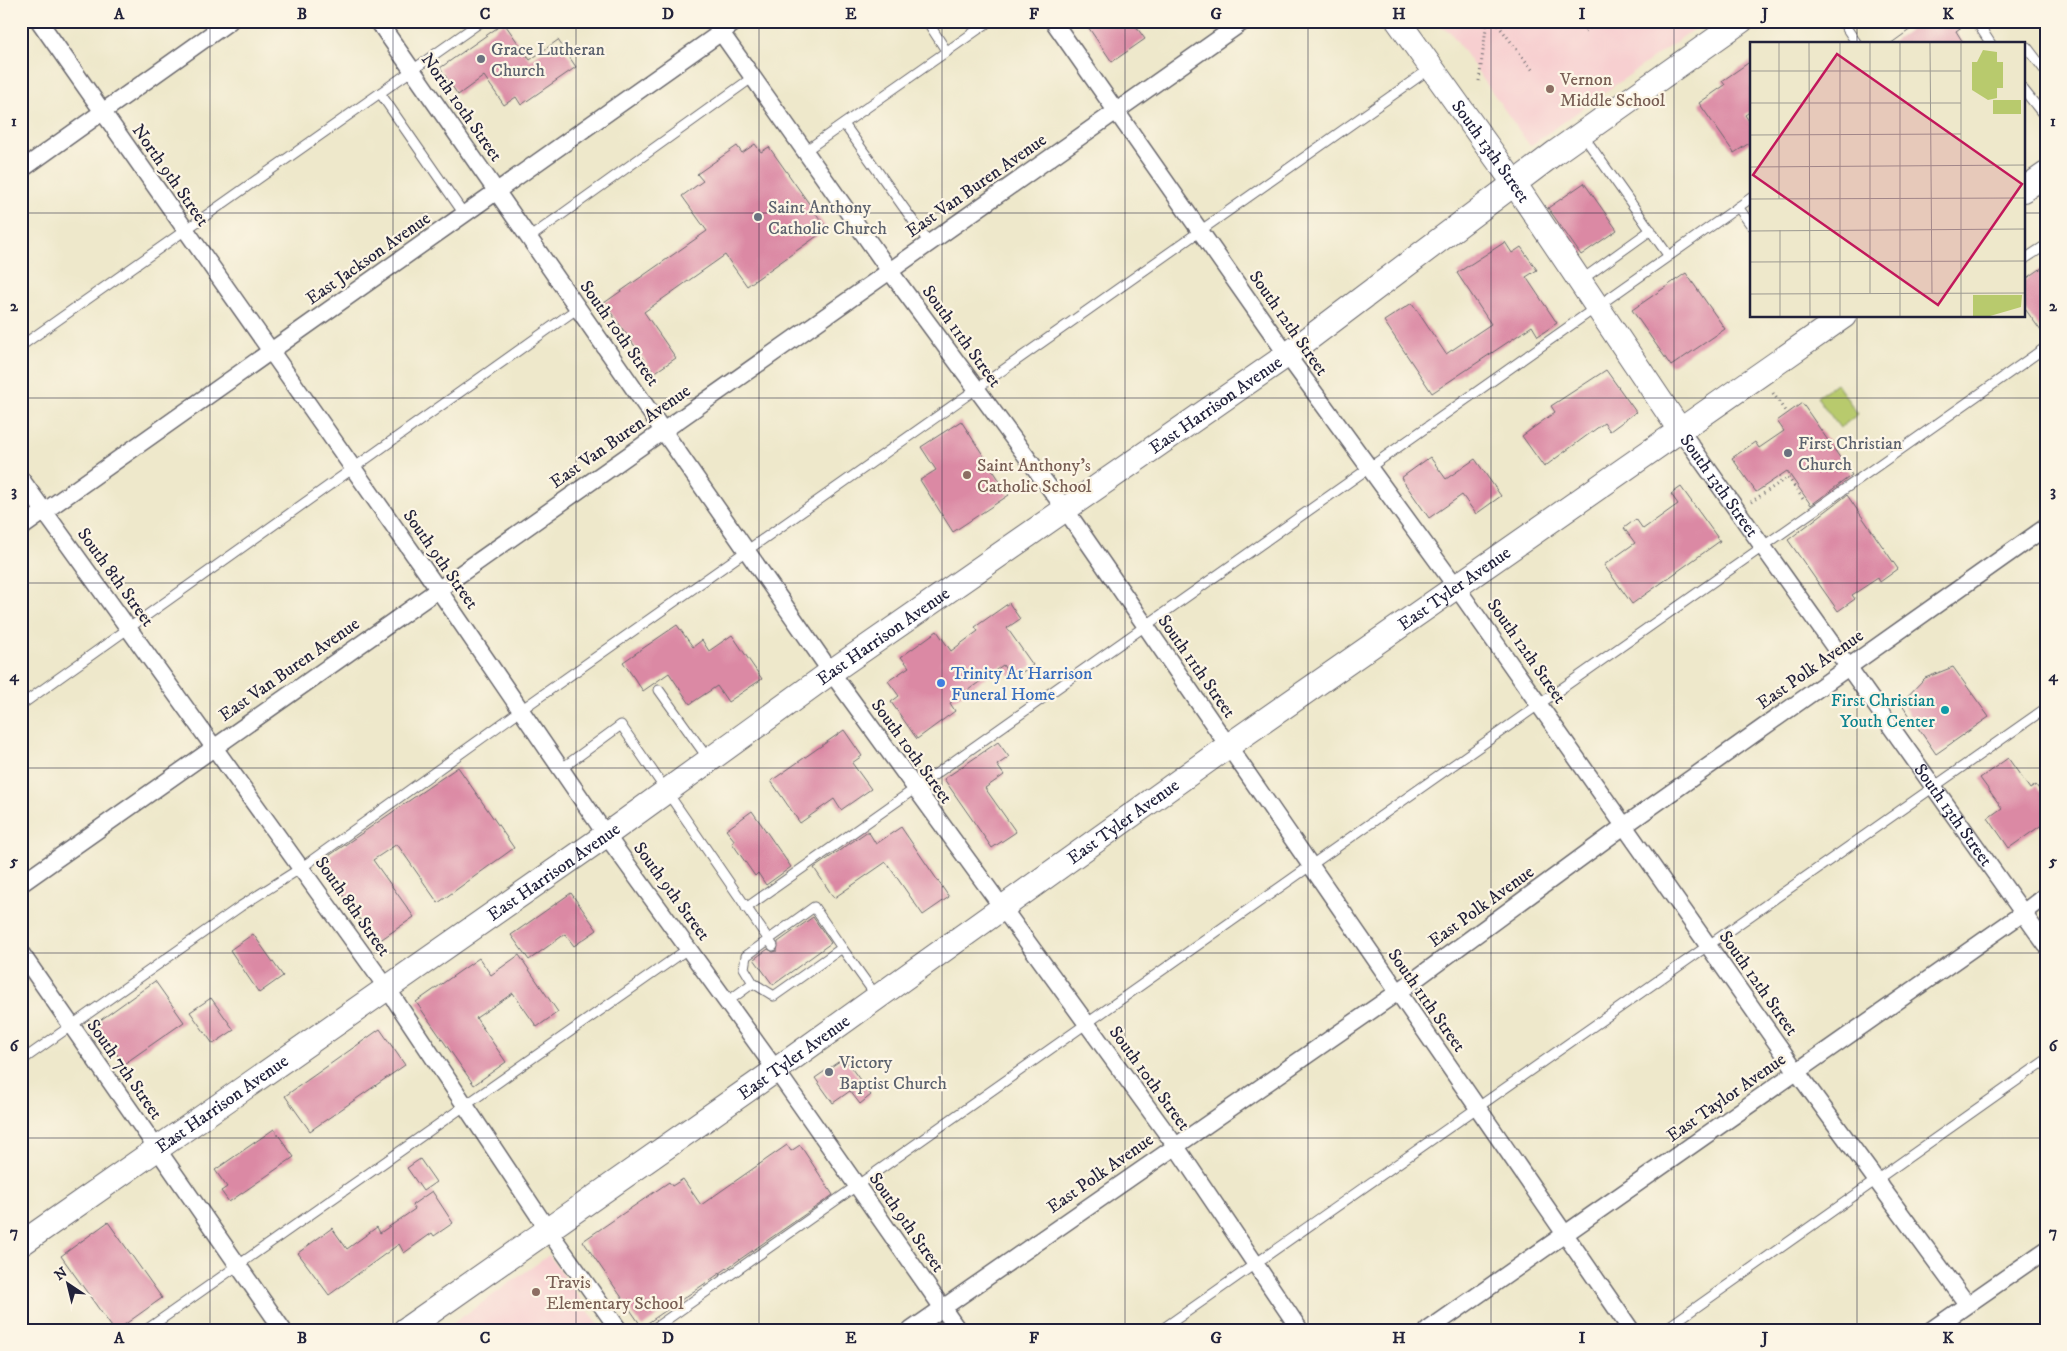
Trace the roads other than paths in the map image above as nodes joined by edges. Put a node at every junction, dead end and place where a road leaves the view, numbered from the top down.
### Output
1 (39, 21) edge
2 (230, 21) edge
3 (378, 21) edge
4 (482, 21) edge
5 (737, 21) edge
6 (927, 21) edge
7 (990, 21) edge
8 (1053, 21) edge
9 (1244, 21) edge
10 (1398, 21) edge
11 (1741, 21) edge
12 (1842, 21) edge
13 (1976, 21) edge
14 (717, 27) edge
15 (1856, 42) edge
16 (1990, 42) edge
17 (2028, 47) dead end
18 (947, 52) junction
19 (1431, 68) junction
20 (412, 71) junction
21 (2046, 72) edge
22 (753, 77) junction
23 (2024, 90) edge
24 (380, 93) junction
25 (1115, 111) junction
26 (103, 112) junction
27 (2046, 118) edge
28 (844, 124) junction
29 (1582, 134) junction
30 (805, 151) junction
31 (21, 170) edge
32 (2046, 174) edge
33 (1514, 183) junction
34 (2024, 189) edge
35 (496, 192) junction
36 (1750, 199) edge
37 (1738, 207) junction
38 (464, 214) junction
39 (1750, 224) edge
40 (186, 230) junction
41 (1651, 230) junction
42 (1201, 232) junction
43 (529, 238) junction
44 (929, 243) junction
45 (2046, 245) edge
46 (1668, 255) junction
47 (2024, 259) edge
48 (889, 270) junction
49 (1580, 281) junction
50 (1596, 305) junction
51 (578, 308) junction
52 (1840, 318) edge
53 (21, 346) edge
54 (2046, 347) edge
55 (270, 352) junction
56 (1287, 355) junction
57 (976, 389) junction
58 (664, 430) junction
59 (1680, 430) junction
60 (1369, 468) junction
61 (354, 469) junction
62 (21, 479) edge
63 (1064, 509) junction
64 (44, 512) junction
65 (2046, 527) edge
66 (21, 528) edge
67 (1763, 547) junction
68 (747, 551) junction
69 (1457, 588) junction
70 (438, 589) junction
71 (1145, 625) junction
72 (129, 629) junction
73 (1848, 666) junction
74 (831, 672) junction
75 (659, 690) dead end
76 (1539, 704) junction
77 (21, 705) edge
78 (2046, 708) edge
79 (521, 710) junction
80 (215, 746) junction
81 (1228, 746) junction
82 (709, 761) junction
83 (562, 769) junction
84 (1934, 786) junction
85 (914, 788) junction
86 (666, 791) junction
87 (1624, 826) junction
88 (606, 835) junction
89 (1310, 865) junction
90 (301, 868) junction
91 (21, 884) edge
92 (2046, 895) edge
93 (746, 908) junction
94 (1002, 909) junction
95 (2023, 913) junction
96 (771, 942) junction
97 (1707, 944) junction
98 (2046, 945) edge
99 (689, 948) junction
100 (842, 948) junction
101 (21, 953) edge
102 (814, 956) dead end
103 (820, 963) junction
104 (753, 984) junction
105 (387, 988) junction
106 (1398, 992) junction
107 (878, 998) junction
108 (727, 1002) junction
109 (1087, 1025) junction
110 (72, 1026) junction
111 (2046, 1060) edge
112 (21, 1062) edge
113 (776, 1070) junction
114 (1796, 1072) junction
115 (466, 1107) junction
116 (1477, 1108) junction
117 (1175, 1145) junction
118 (157, 1150) junction
119 (1877, 1181) junction
120 (856, 1186) junction
121 (548, 1230) junction
122 (1565, 1234) junction
123 (21, 1244) edge
124 (2046, 1250) edge
125 (1256, 1264) junction
126 (238, 1265) junction
127 (1967, 1304) junction
128 (943, 1308) junction
129 (146, 1330) edge
130 (283, 1330) edge
131 (405, 1330) edge
132 (619, 1330) edge
133 (652, 1330) edge
134 (911, 1330) edge
135 (958, 1330) edge
136 (1161, 1330) edge
137 (1300, 1330) edge
138 (1428, 1330) edge
139 (1631, 1330) edge
140 (1664, 1330) edge
141 (1931, 1330) edge

1 - 26 street, North 9th Street
2 - 26 street
3 - 20 street, North 10th Street
4 - 20 lane
5 - 14 street, East Jackson Avenue
6 - 18 lane
7 - 18 lane
8 - 25 street, South 12th Street
9 - 25 street, East Van Buren Avenue
10 - 19 main road, South 13th Street
11 - 29 main road, East Harrison Avenue
12 - 15 lane
13 - 16 lane
14 - 22 street, South 11th Street
14 - 35 street, East Jackson Avenue
17 - 21 lane
18 - 28 lane
19 - 33 main road, South 13th Street
19 - 42 lane
20 - 24 lane
20 - 35 street, North 10th Street
22 - 30 street, South 11th Street
22 - 43 lane
23 - 27 lane
24 - 38 lane
24 - 40 lane
25 - 42 street, South 12th Street
25 - 44 street, East Van Buren Avenue
26 - 31 street
26 - 40 street, North 9th Street
28 - 30 lane
28 - 44 lane
29 - 33 main road, East Harrison Avenue
29 - 41 lane
30 - 48 street, South 11th Street
32 - 34 main road
33 - 49 main road, South 13th Street
33 - 56 main road, East Harrison Avenue
35 - 38 street, East Jackson Avenue
35 - 43 street, South 10th Street
36 - 37 lane
37 - 39 lane
37 - 46 lane
38 - 55 street, East Jackson Avenue
40 - 53 lane
40 - 55 street, North 9th Street
41 - 46 lane
41 - 49 lane
42 - 56 street, South 12th Street
42 - 57 lane
43 - 51 street, South 10th Street
44 - 48 street, East Van Buren Avenue
45 - 47 lane
46 - 50 lane
48 - 57 street, South 11th Street
48 - 58 street, East Van Buren Avenue
49 - 50 main road, South 13th Street
50 - 59 main road, South 13th Street
50 - 60 lane
51 - 58 street, South 10th Street
51 - 61 lane
52 - 59 main road, East Tyler Avenue
54 - 67 lane
55 - 61 street, South 9th Street
55 - 64 street, East Jackson Avenue
56 - 60 street, South 12th Street
56 - 63 main road, East Harrison Avenue
57 - 63 street, South 11th Street
57 - 68 lane
58 - 68 street, South 10th Street
58 - 70 street, East Van Buren Avenue
59 - 67 street, South 13th Street
59 - 69 main road, East Tyler Avenue
60 - 69 street, South 12th Street
60 - 71 lane
61 - 70 street, South 9th Street
61 - 72 lane
62 - 64 street, South 8th Street
63 - 71 street, South 11th Street
63 - 74 main road, East Harrison Avenue
64 - 66 street, East Jackson Avenue
64 - 72 street, South 8th Street
65 - 73 street, East Polk Avenue
67 - 73 street, South 13th Street
67 - 76 lane
68 - 74 street, South 10th Street
68 - 79 lane
69 - 76 street, South 12th Street
69 - 81 main road, East Tyler Avenue
70 - 79 street, South 9th Street
70 - 80 street, East Van Buren Avenue
71 - 81 street, South 11th Street
71 - 85 lane
72 - 77 lane
72 - 80 street, South 8th Street
73 - 84 street, South 13th Street
73 - 87 street, East Polk Avenue
74 - 82 main road, East Harrison Avenue
74 - 85 street, South 10th Street
75 - 82 lane
76 - 87 street, South 12th Street
76 - 89 lane
78 - 84 lane
79 - 83 street, South 9th Street
79 - 90 lane
80 - 90 street, South 8th Street
80 - 91 street, East Van Buren Avenue
81 - 89 street, South 11th Street
81 - 94 main road, East Tyler Avenue
82 - 86 main road, East Harrison Avenue
83 - 86 lane
83 - 88 street, South 9th Street
84 - 95 street, South 13th Street
84 - 97 lane
85 - 93 lane
85 - 94 street, South 10th Street
86 - 88 main road, East Harrison Avenue
86 - 93 lane
87 - 97 street, South 12th Street
87 - 106 street, East Polk Avenue
88 - 99 street, South 9th Street
88 - 105 main road, East Harrison Avenue
89 - 106 street, South 11th Street
89 - 109 lane
90 - 105 street, South 8th Street
90 - 110 lane
92 - 95 street, East Taylor Avenue
93 - 96 lane
94 - 107 main road, East Tyler Avenue
94 - 109 street, South 10th Street
95 - 98 street, South 13th Street
95 - 114 street, East Taylor Avenue
96 - 100 lane
96 - 104 lane
97 - 114 street, South 12th Street
97 - 116 lane
99 - 108 street, South 9th Street
99 - 115 lane
100 - 103 lane
100 - 107 lane
101 - 110 street, South 7th Street
102 - 103 lane
103 - 104 lane
104 - 108 lane
105 - 115 street, South 8th Street
105 - 118 main road, East Harrison Avenue
106 - 116 street, South 11th Street
106 - 117 street, East Polk Avenue
107 - 113 main road, East Tyler Avenue
108 - 113 street, South 9th Street
109 - 117 street, South 10th Street
109 - 120 lane
110 - 112 lane
110 - 118 street, South 7th Street
111 - 119 lane
113 - 120 street, South 9th Street
113 - 121 main road, East Tyler Avenue
114 - 119 street, South 12th Street
114 - 122 street, East Taylor Avenue
115 - 121 street, South 8th Street
115 - 126 lane
116 - 122 street, South 11th Street
116 - 125 lane
117 - 125 street, South 10th Street
117 - 128 street, East Polk Avenue
118 - 123 main road, East Harrison Avenue
118 - 126 street, South 7th Street
119 - 127 street, South 12th Street
119 - 140 lane
120 - 128 street, South 9th Street
120 - 133 lane
121 - 131 main road, East Tyler Avenue
121 - 132 street, South 8th Street
122 - 138 street, East Taylor Avenue
122 - 139 street, South 11th Street
124 - 127 street
125 - 136 lane
125 - 137 street, South 10th Street
126 - 129 lane
126 - 130 street, South 7th Street
127 - 141 street
128 - 134 street, East Polk Avenue
128 - 135 street, South 9th Street

